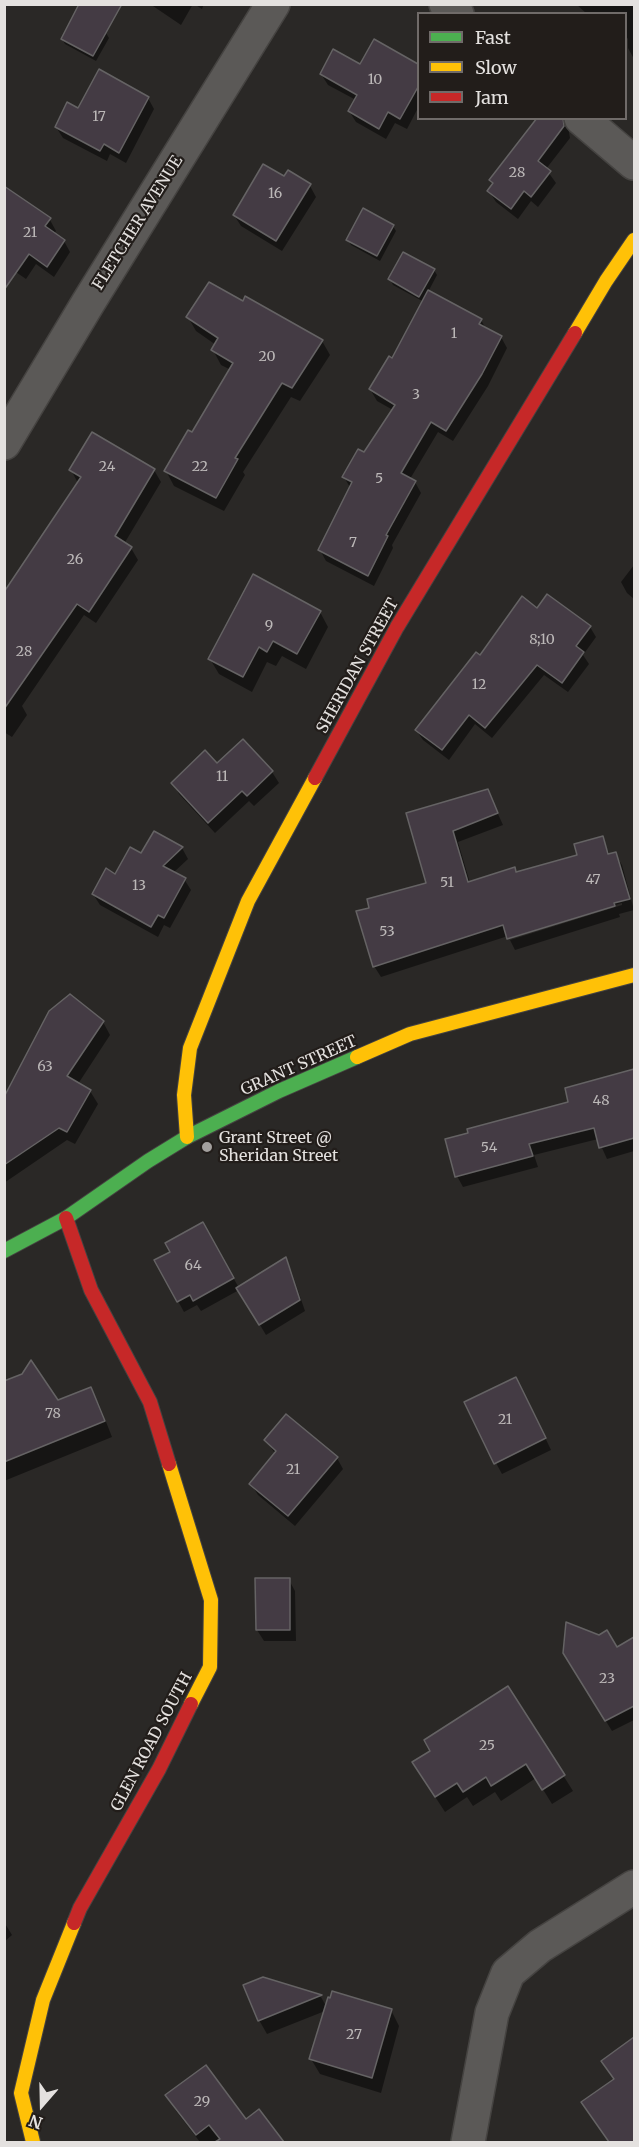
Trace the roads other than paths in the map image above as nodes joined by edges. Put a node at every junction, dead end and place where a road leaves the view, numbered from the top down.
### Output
1 (273, 4) edge
2 (583, 120) edge
3 (634, 163) edge
4 (634, 240) edge
5 (4, 443) edge
6 (634, 975) edge
7 (187, 1137) junction
8 (66, 1218) junction
9 (4, 1251) edge
10 (634, 1887) edge
11 (33, 2142) edge
12 (468, 2142) edge

1 - 5 street, FLETCHER AVENUE
2 - 3 street
4 - 7 street, SHERIDAN STREET
6 - 7 street, GRANT STREET
7 - 8 street, GRANT STREET
8 - 9 street, GRANT STREET
8 - 11 street, GLEN ROAD SOUTH
10 - 12 street

